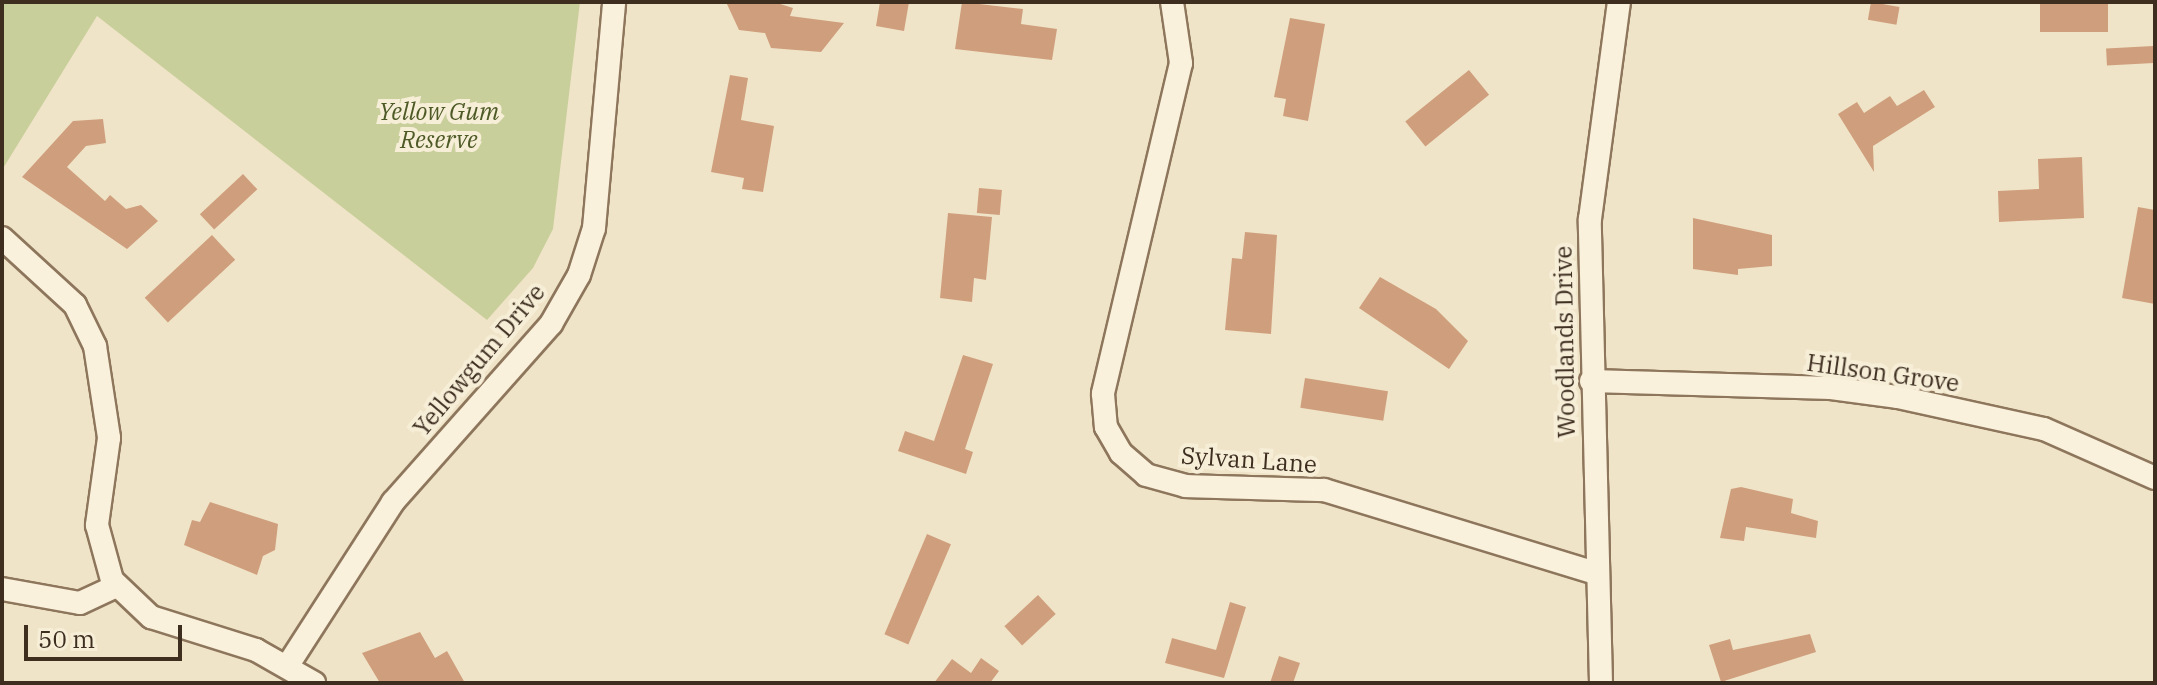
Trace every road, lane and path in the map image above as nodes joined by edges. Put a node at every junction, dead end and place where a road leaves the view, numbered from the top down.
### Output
1 (614, 2) edge
2 (1172, 2) edge
3 (1619, 2) edge
4 (2, 238) edge
5 (1591, 381) junction
6 (2155, 478) edge
7 (1596, 573) junction
8 (116, 586) junction
9 (2, 589) edge
10 (288, 665) junction
11 (314, 683) edge
12 (1601, 683) edge

1 - 10 street, Yellowgum Drive
2 - 7 street, Sylvan Lane
3 - 5 street, Woodlands Drive
4 - 8 street
5 - 6 street, Hillson Grove
5 - 7 street, Woodlands Drive
7 - 12 street, Woodlands Drive
8 - 9 street
8 - 10 street
10 - 11 street

